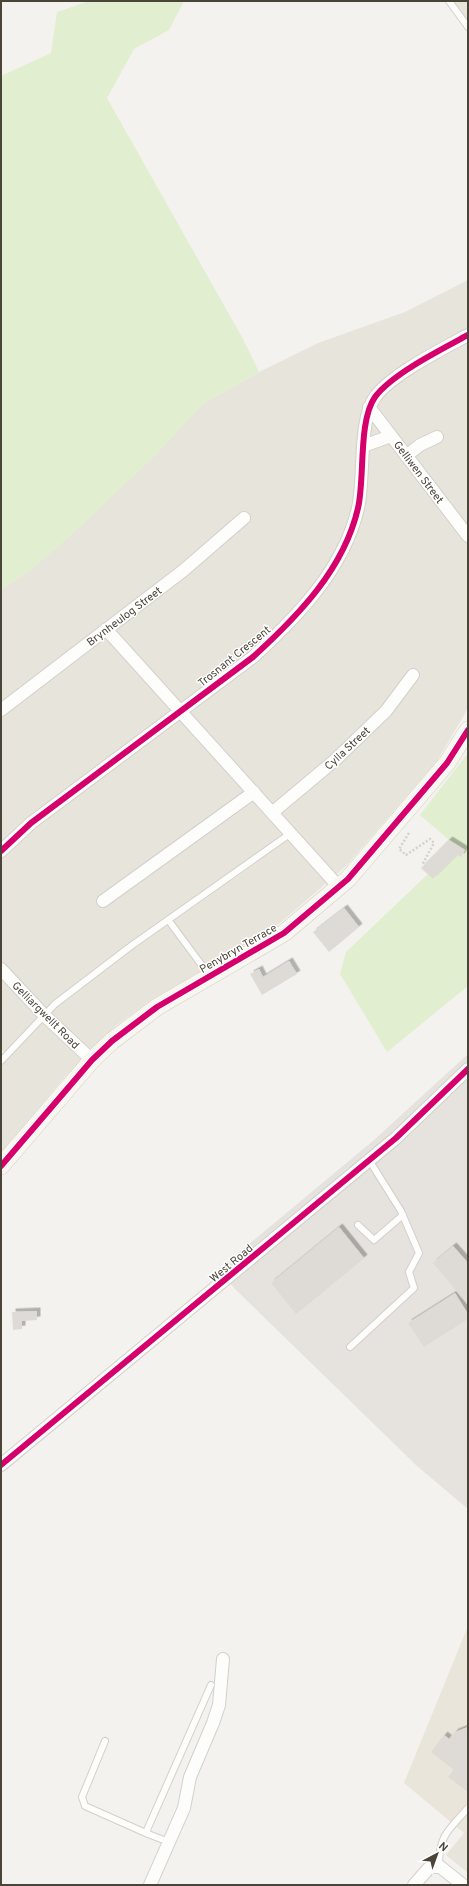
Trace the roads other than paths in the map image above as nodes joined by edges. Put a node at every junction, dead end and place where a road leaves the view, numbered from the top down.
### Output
1 (449, 1) edge
2 (468, 27) edge
3 (467, 338) edge
4 (369, 407) junction
5 (391, 436) junction
6 (437, 437) dead end
7 (363, 446) junction
8 (406, 456) junction
9 (244, 518) dead end
10 (468, 536) edge
11 (106, 629) junction
12 (413, 675) dead end
13 (1, 710) edge
14 (180, 711) junction
15 (468, 730) edge
16 (254, 792) junction
17 (273, 812) junction
18 (291, 833) junction
19 (1, 851) edge
20 (339, 887) junction
21 (103, 901) dead end
22 (169, 920) junction
23 (1, 969) edge
24 (209, 975) junction
25 (44, 1015) junction
26 (92, 1060) junction
27 (1, 1061) edge
28 (468, 1069) edge
29 (369, 1160) junction
30 (1, 1166) edge
31 (403, 1215) junction
32 (358, 1225) dead end
33 (350, 1347) dead end
34 (1, 1465) edge
35 (223, 1659) dead end
36 (211, 1685) dead end
37 (105, 1741) dead end
38 (468, 1808) edge
39 (148, 1834) junction
40 (169, 1842) junction
41 (439, 1866) junction
42 (150, 1885) edge
43 (414, 1885) edge
44 (463, 1885) edge

1 - 2 lane
3 - 4 street
4 - 5 street, Gelliwen Street
4 - 7 street, Trosnant Crescent
5 - 7 street
5 - 8 street, Gelliwen Street
6 - 8 street
7 - 14 street, Trosnant Crescent
8 - 10 street, Gelliwen Street
9 - 11 street, Brynheulog Street
11 - 13 street, Brynheulog Street
11 - 14 street
12 - 17 street, Cylla Street
14 - 16 street
14 - 19 street, Trosnant Crescent
15 - 20 street, Penybryn Terrace
16 - 17 street
16 - 21 street
17 - 18 street
18 - 20 street
18 - 22 lane
20 - 24 street, Penybryn Terrace
22 - 24 lane
22 - 25 lane
23 - 25 street, Gelliargwellt Road
24 - 26 street, Penybryn Terrace
25 - 26 street, Gelliargwellt Road
25 - 27 lane
26 - 30 street, Penybryn Terrace
28 - 29 street, West Road
29 - 31 lane
29 - 34 street, West Road
31 - 32 lane
31 - 33 lane
35 - 40 street
36 - 39 lane
37 - 39 lane
38 - 41 lane
39 - 40 lane
40 - 42 street
41 - 43 street
41 - 44 street

